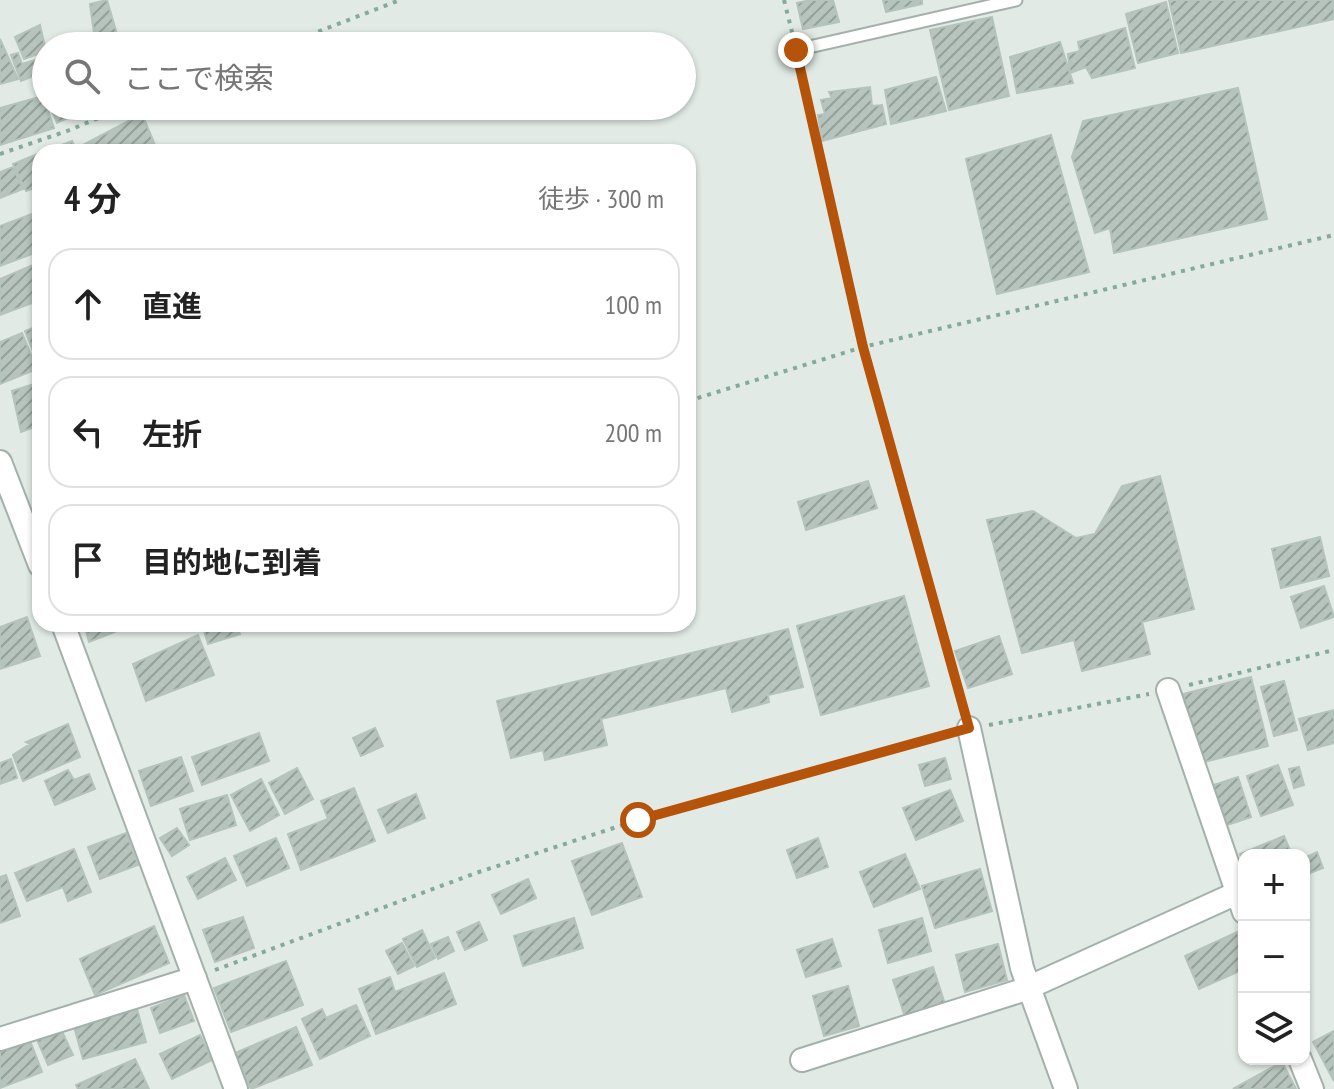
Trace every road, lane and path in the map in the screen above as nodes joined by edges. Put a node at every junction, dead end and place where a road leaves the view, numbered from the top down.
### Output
1 (400, 0) edge
2 (784, 0) edge
3 (1016, 0) edge
4 (317, 32) edge
5 (796, 50) junction
6 (94, 120) edge
7 (0, 154) edge
8 (1334, 235) edge
9 (863, 347) junction
10 (696, 399) edge
11 (0, 462) edge
12 (32, 544) edge
13 (66, 632) edge
14 (1334, 650) edge
15 (1168, 690) junction
16 (969, 728) junction
17 (1238, 897) edge
18 (1238, 904) edge
19 (195, 978) junction
20 (1029, 987) junction
21 (0, 1039) edge
22 (802, 1060) dead end
23 (1302, 1065) edge
24 (236, 1089) edge
25 (1066, 1089) edge
26 (1312, 1089) edge

1 - 4 path
2 - 5 path
3 - 5 lane
5 - 9 path
6 - 7 path
8 - 9 path
9 - 10 path
9 - 16 path
11 - 12 street
13 - 19 street
14 - 15 path
15 - 16 path
15 - 17 street
16 - 19 path
16 - 20 street
18 - 20 street
19 - 21 street
19 - 24 street
20 - 22 street
20 - 25 street
23 - 26 street

